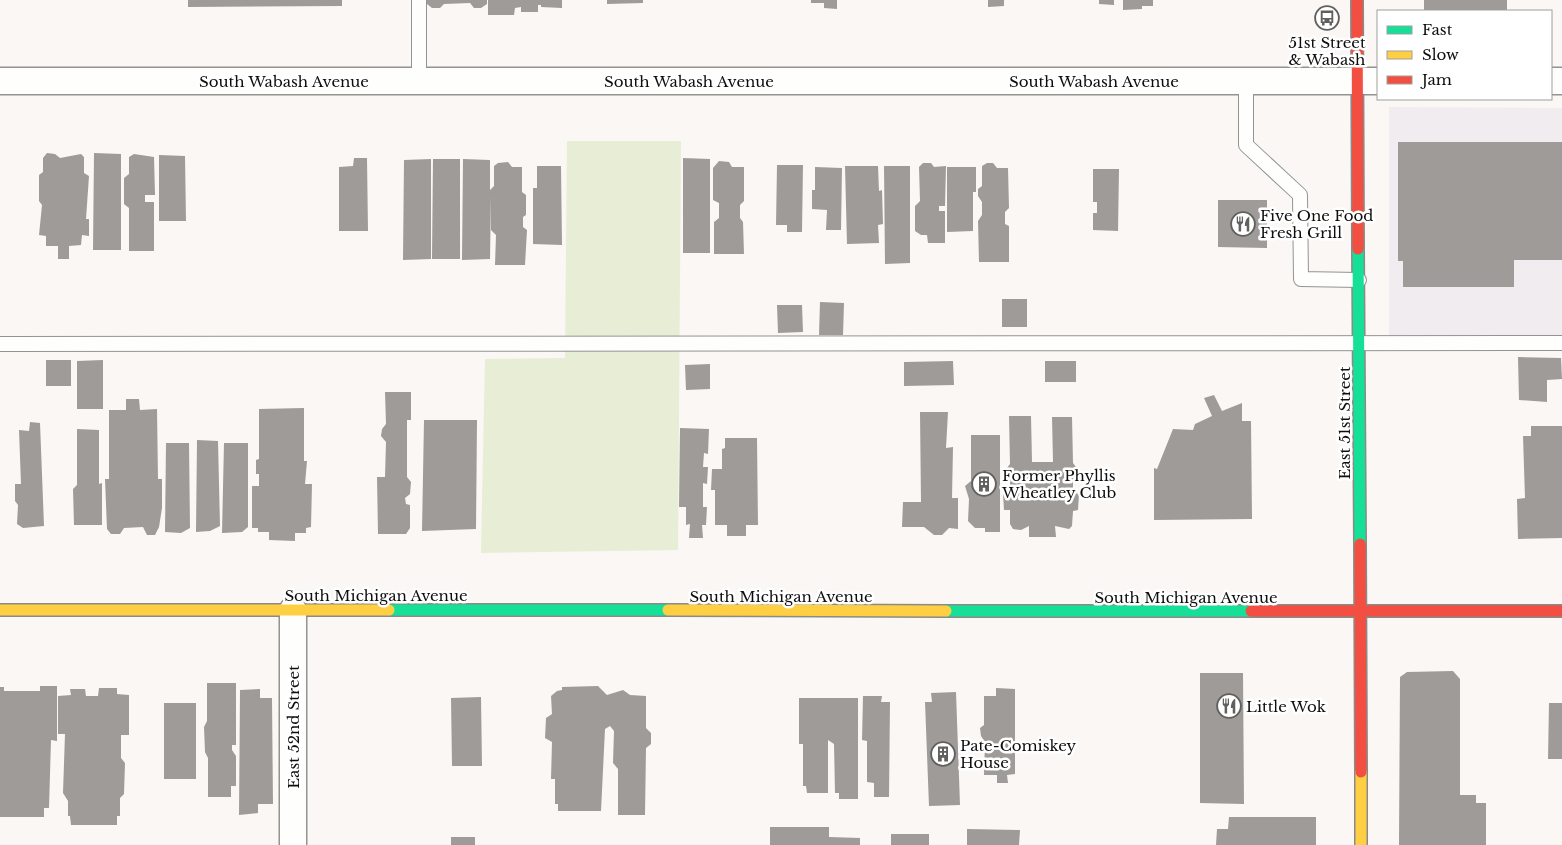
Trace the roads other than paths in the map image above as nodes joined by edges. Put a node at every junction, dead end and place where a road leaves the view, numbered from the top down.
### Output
1 (419, 0) edge
2 (1357, 0) edge
3 (0, 81) edge
4 (419, 81) junction
5 (1246, 81) junction
6 (1368, 81) edge
7 (1359, 280) junction
8 (1359, 343) junction
9 (1562, 343) edge
10 (0, 344) edge
11 (0, 610) edge
12 (292, 610) junction
13 (1562, 611) edge
14 (1360, 612) junction
15 (293, 845) edge
16 (1361, 845) edge

1 - 4 lane
2 - 6 street, East 51st Street
3 - 4 street, South Wabash Avenue
4 - 5 street, South Wabash Avenue
5 - 6 street, South Wabash Avenue
5 - 7 lane
6 - 7 street, East 51st Street
7 - 8 street, East 51st Street
8 - 9 lane
8 - 10 lane
8 - 14 street, East 51st Street
11 - 12 street, South Michigan Avenue
12 - 14 street, South Michigan Avenue
12 - 15 street, East 52nd Street
13 - 14 street, South Michigan Avenue
14 - 16 street, East 51st Street

